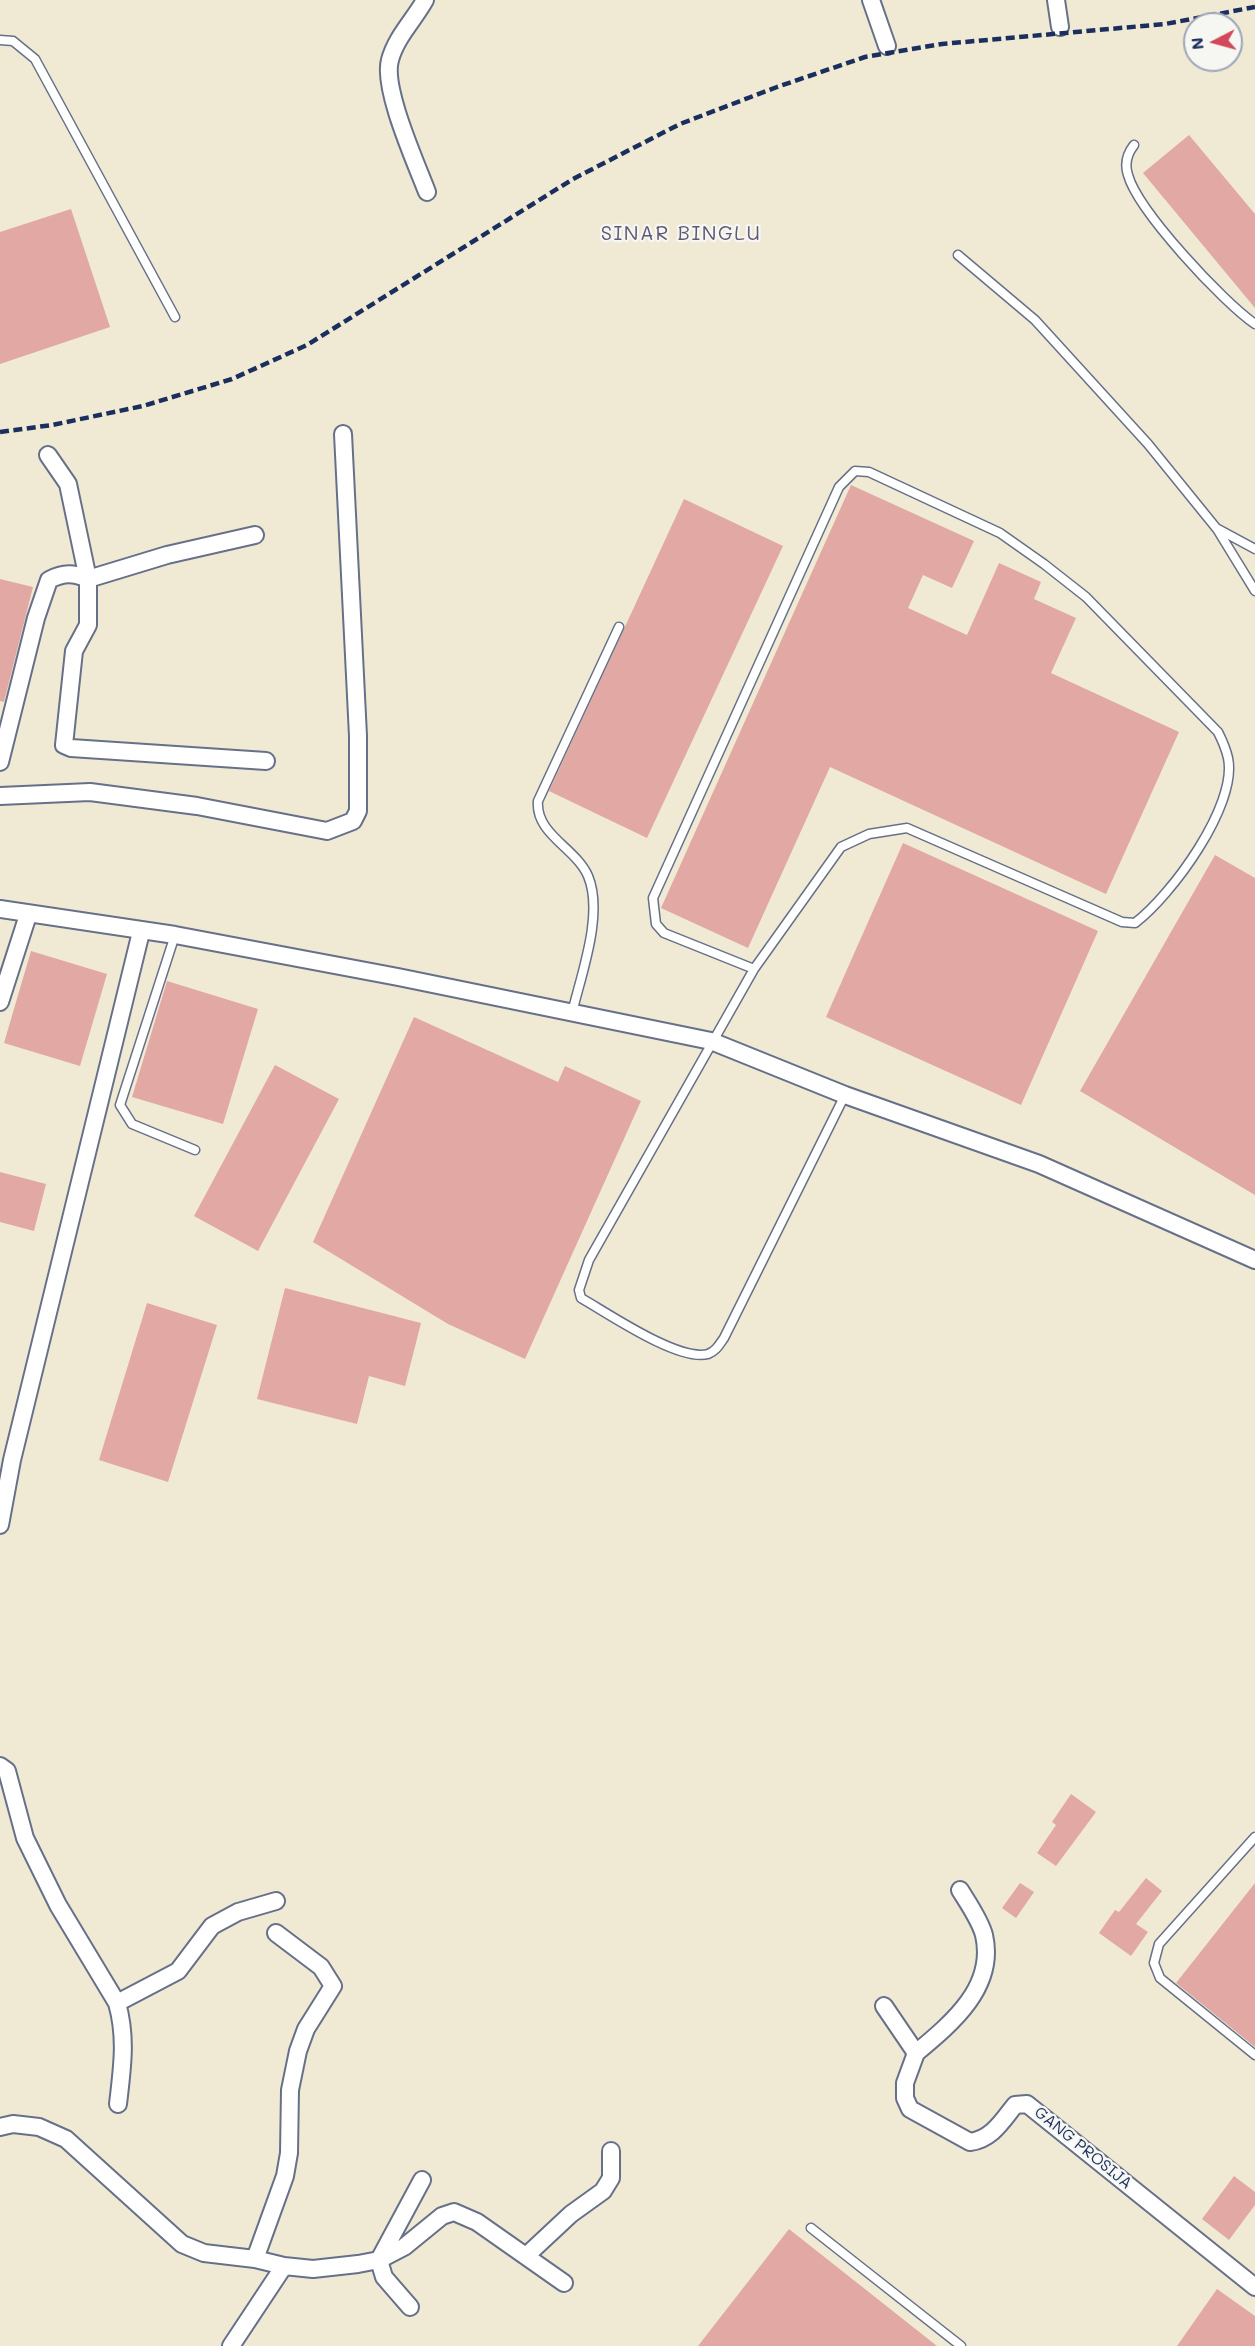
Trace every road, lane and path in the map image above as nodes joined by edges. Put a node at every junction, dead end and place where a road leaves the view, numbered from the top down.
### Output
1 (425, 0) edge
2 (872, 0) edge
3 (1056, 0) edge
4 (1060, 27) dead end
5 (0, 40) edge
6 (887, 46) dead end
7 (1134, 145) dead end
8 (427, 192) dead end
9 (958, 255) dead end
10 (175, 317) dead end
11 (1255, 324) edge
12 (343, 434) dead end
13 (48, 455) dead end
14 (1217, 529) junction
15 (255, 535) dead end
16 (1255, 549) edge
17 (88, 579) junction
18 (1255, 591) edge
19 (619, 627) dead end
20 (266, 761) dead end
21 (0, 762) edge
22 (0, 796) edge
23 (0, 909) edge
24 (28, 915) junction
25 (141, 932) junction
26 (175, 935) junction
27 (754, 969) junction
28 (0, 1002) edge
29 (572, 1013) junction
30 (711, 1041) junction
31 (845, 1095) junction
32 (195, 1150) dead end
33 (1255, 1260) edge
34 (3, 1487) edge
35 (0, 1525) edge
36 (0, 1766) edge
37 (1255, 1837) edge
38 (960, 1890) dead end
39 (276, 1901) dead end
40 (276, 1933) dead end
41 (117, 2003) junction
42 (884, 2006) dead end
43 (916, 2053) junction
44 (1255, 2055) edge
45 (118, 2104) dead end
46 (0, 2127) edge
47 (611, 2151) dead end
48 (422, 2180) dead end
49 (811, 2228) dead end
50 (526, 2256) junction
51 (255, 2259) junction
52 (379, 2260) junction
53 (284, 2266) junction
54 (564, 2283) dead end
55 (1255, 2287) edge
56 (410, 2307) dead end
57 (231, 2346) edge
58 (962, 2346) edge

1 - 8 street
2 - 6 street
3 - 4 street
5 - 10 lane
7 - 11 lane
9 - 14 lane
12 - 22 street
13 - 17 street
14 - 16 lane
14 - 18 lane
15 - 17 street
17 - 20 street
17 - 21 street
19 - 29 lane
23 - 24 street
24 - 25 street
24 - 28 street
25 - 26 street
25 - 34 street
26 - 29 street
26 - 32 lane
27 - 27 lane
27 - 30 lane
29 - 30 street
30 - 31 street
30 - 31 lane
31 - 33 street
34 - 35 street
36 - 41 street
37 - 44 lane
38 - 43 street
39 - 41 street
40 - 51 street
41 - 45 street
42 - 43 street
43 - 55 street, GANG PROSIJA
46 - 51 street
47 - 50 street
48 - 52 street
49 - 58 lane
50 - 52 street
50 - 54 street
51 - 53 street
52 - 53 street
52 - 56 street
53 - 57 street

